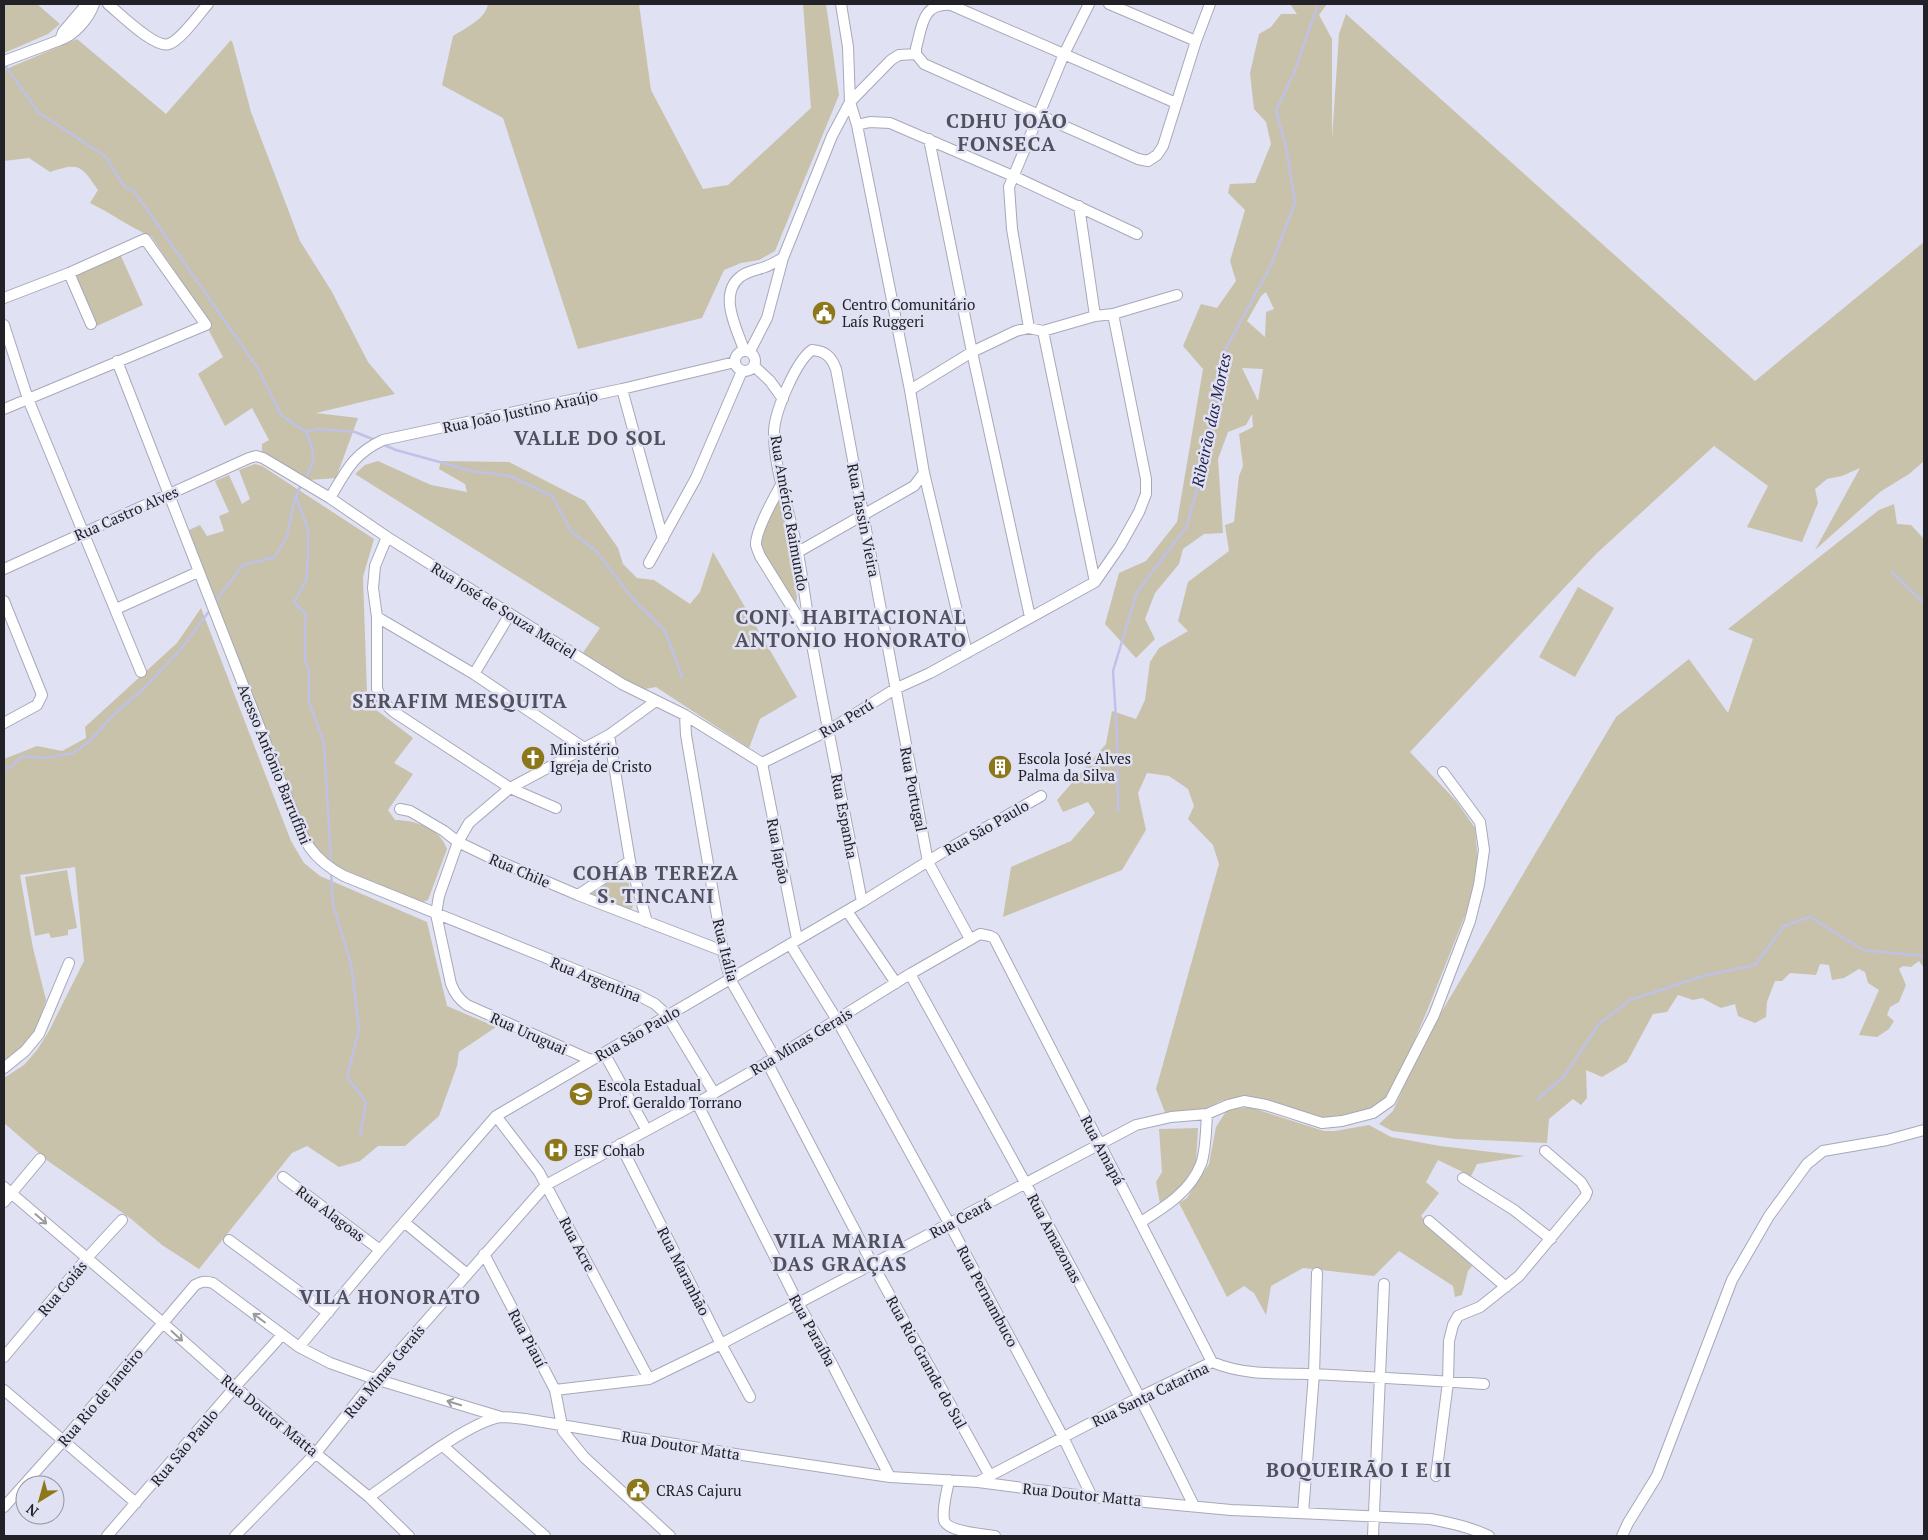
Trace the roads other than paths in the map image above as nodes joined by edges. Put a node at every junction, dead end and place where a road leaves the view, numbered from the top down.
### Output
1 (90, 4) edge
2 (94, 4) edge
3 (108, 4) edge
4 (208, 4) edge
5 (841, 4) edge
6 (1088, 4) edge
7 (1109, 4) edge
8 (1210, 4) edge
9 (60, 40) junction
10 (1196, 41) junction
11 (1064, 54) junction
12 (917, 57) junction
13 (4, 61) edge
14 (850, 102) junction
15 (1176, 102) junction
16 (1039, 115) junction
17 (857, 125) junction
18 (929, 139) junction
19 (1012, 176) junction
20 (1079, 206) junction
21 (1138, 234) dead end
22 (783, 258) junction
23 (68, 273) junction
24 (1177, 295) dead end
25 (4, 298) edge
26 (1112, 314) junction
27 (1095, 316) junction
28 (91, 324) dead end
29 (4, 325) edge
30 (1029, 328) junction
31 (1043, 331) junction
32 (747, 351) junction
33 (972, 352) junction
34 (827, 354) joint
35 (117, 361) junction
36 (735, 362) junction
37 (754, 366) junction
38 (742, 371) junction
39 (622, 389) junction
40 (910, 390) junction
41 (28, 399) junction
42 (783, 399) junction
43 (4, 410) edge
44 (249, 458) joint
45 (924, 473) junction
46 (782, 483) junction
47 (170, 494) junction
48 (330, 498) junction
49 (864, 515) junction
50 (84, 532) junction
51 (387, 537) junction
52 (663, 539) junction
53 (798, 552) junction
54 (649, 563) dead end
55 (4, 569) edge
56 (198, 572) junction
57 (1095, 582) junction
58 (4, 601) edge
59 (116, 609) junction
60 (510, 614) junction
61 (377, 617) junction
62 (1030, 617) junction
63 (811, 639) junction
64 (967, 653) junction
65 (140, 672) dead end
66 (474, 674) junction
67 (895, 689) junction
68 (656, 701) junction
69 (686, 714) junction
70 (4, 723) edge
71 (829, 730) junction
72 (609, 735) junction
73 (584, 748) junction
74 (762, 763) junction
75 (1443, 772) dead end
76 (510, 788) junction
77 (1041, 796) dead end
78 (556, 808) dead end
79 (400, 809) dead end
80 (458, 842) junction
81 (630, 861) junction
82 (928, 862) junction
83 (578, 895) junction
84 (862, 902) junction
85 (847, 910) junction
86 (436, 914) junction
87 (647, 922) junction
88 (994, 938) joint
89 (970, 939) junction
90 (793, 942) junction
91 (723, 951) junction
92 (69, 963) dead end
93 (910, 974) junction
94 (730, 979) junction
95 (896, 983) junction
96 (667, 1016) junction
97 (837, 1020) junction
98 (604, 1054) junction
99 (591, 1060) junction
100 (771, 1060) junction
101 (4, 1068) edge
102 (714, 1093) junction
103 (697, 1103) junction
104 (1207, 1114) junction
105 (496, 1116) junction
106 (646, 1130) junction
107 (1924, 1130) edge
108 (620, 1144) junction
109 (1099, 1144) junction
110 (1545, 1151) dead end
111 (40, 1159) dead end
112 (283, 1177) dead end
113 (1462, 1178) dead end
114 (1025, 1183) junction
115 (546, 1185) junction
116 (7, 1190) edge
117 (4, 1202) edge
118 (122, 1220) dead end
119 (1429, 1221) dead end
120 (404, 1222) junction
121 (1141, 1222) junction
122 (949, 1223) junction
123 (1551, 1239) junction
124 (229, 1240) dead end
125 (380, 1250) junction
126 (484, 1254) junction
127 (87, 1258) junction
128 (873, 1265) junction
129 (1317, 1273) dead end
130 (467, 1274) junction
131 (1384, 1284) dead end
132 (1506, 1287) junction
133 (798, 1303) junction
134 (328, 1312) junction
135 (163, 1323) junction
136 (282, 1335) junction
137 (721, 1344) junction
138 (299, 1347) junction
139 (4, 1357) edge
140 (1212, 1362) junction
141 (1314, 1374) junction
142 (1379, 1378) junction
143 (375, 1379) junction
144 (649, 1379) junction
145 (1448, 1382) junction
146 (1484, 1384) dead end
147 (234, 1387) junction
148 (4, 1390) edge
149 (556, 1390) junction
150 (750, 1396) dead end
151 (1140, 1397) junction
152 (501, 1418) junction
153 (561, 1426) junction
154 (1063, 1436) junction
155 (63, 1440) junction
156 (443, 1446) junction
157 (316, 1453) junction
158 (890, 1476) junction
159 (990, 1476) junction
160 (1436, 1476) dead end
161 (949, 1480) junction
162 (978, 1482) junction
163 (1092, 1496) junction
164 (369, 1497) junction
165 (136, 1503) junction
166 (1194, 1506) junction
167 (4, 1507) edge
168 (1303, 1513) junction
169 (1374, 1516) junction
170 (666, 1535) edge
171 (107, 1536) edge
172 (235, 1536) edge
173 (409, 1536) edge
174 (545, 1536) edge
175 (995, 1536) edge
176 (1373, 1536) edge
177 (1489, 1536) edge
178 (1622, 1536) edge

1 - 9 street
2 - 9 street
3 - 4 street
5 - 14 street
6 - 11 street
7 - 10 street
8 - 10 street
9 - 13 street
10 - 15 street
11 - 12 street
11 - 15 street
11 - 16 street
12 - 14 street
12 - 16 street
14 - 17 street
14 - 22 street
15 - 16 street
16 - 19 street
17 - 18 street
17 - 40 street
18 - 19 street
18 - 33 street
19 - 20 street
19 - 30 street
20 - 21 street
20 - 27 street
22 - 32 street
22 - 32 street
23 - 25 street
23 - 28 street
23 - 35 street
24 - 26 street
26 - 27 street
26 - 57 street
27 - 31 street
29 - 41 street
30 - 31 street
30 - 33 street
31 - 57 street
32 - 36 street
32 - 37 street
33 - 40 street
33 - 62 street
34 - 42 street, Rua Américo Raimundo
34 - 49 street, Rua Tassin Vieira
35 - 41 street
35 - 47 street, Acesso Antônio Barruffini
36 - 38 street
36 - 39 street, Rua João Justino Araújo
37 - 38 street
37 - 42 street
38 - 52 street
39 - 48 street, Rua João Justino Araújo
39 - 52 street
40 - 45 street
41 - 43 street
41 - 50 street
42 - 46 street, Rua Américo Raimundo
44 - 47 street, Rua Castro Alves
44 - 48 street, Rua José de Souza Maciel
45 - 49 street
45 - 64 street
46 - 53 street, Rua Américo Raimundo
46 - 63 street
47 - 50 street, Rua Castro Alves
47 - 56 street, Acesso Antônio Barruffini
48 - 51 street, Rua José de Souza Maciel
49 - 53 street
49 - 67 street, Rua Tassin Vieira
50 - 55 street, Rua Castro Alves
50 - 59 street
51 - 60 street, Rua José de Souza Maciel
51 - 61 street
52 - 54 street
53 - 63 street, Rua Américo Raimundo
56 - 59 street
56 - 86 street, Acesso Antônio Barruffini
57 - 62 street, Rua Perú
58 - 70 street
59 - 65 street
60 - 66 street
60 - 68 street, Rua José de Souza Maciel
61 - 66 street
61 - 76 street
62 - 64 street, Rua Perú
63 - 71 street, Rua Américo Raimundo
64 - 67 street, Rua Perú
66 - 73 street
67 - 71 street, Rua Perú
67 - 82 street, Rua Portugal
68 - 69 street, Rua José de Souza Maciel
68 - 72 street
69 - 74 street, Rua José de Souza Maciel
69 - 91 street, Rua Itália
71 - 74 street, Rua Perú
71 - 84 street, Rua Espanha
72 - 73 street
72 - 81 street
73 - 76 street
74 - 90 street, Rua Japão
75 - 104 street, Rua Ceará
76 - 78 street
76 - 80 street
77 - 82 street, Rua São Paulo
79 - 80 street, Rua Chile
80 - 83 street, Rua Chile
80 - 86 street
81 - 83 street
81 - 87 street
82 - 84 street, Rua São Paulo
82 - 89 street, Rua Portugal
83 - 87 street, Rua Chile
84 - 85 street, Rua São Paulo
85 - 90 street, Rua São Paulo
85 - 95 street
86 - 96 street, Rua Argentina
86 - 99 street, Rua Uruguai
87 - 91 street, Rua Chile
88 - 89 street, Rua Minas Gerais
88 - 109 street, Rua Amapá
89 - 93 street, Rua Minas Gerais
90 - 94 street, Rua São Paulo
90 - 97 street, Rua Japão
91 - 94 street, Rua Itália
92 - 101 street
93 - 95 street, Rua Minas Gerais
93 - 114 street, Rua Amazonas
94 - 96 street, Rua São Paulo
94 - 100 street, Rua Itália
95 - 97 street, Rua Minas Gerais
96 - 98 street, Rua São Paulo
96 - 102 street, Rua Argentina
97 - 100 street, Rua Minas Gerais
97 - 122 street, Rua Pernambuco
98 - 99 street, Rua São Paulo
98 - 106 street
99 - 105 street, Rua São Paulo
100 - 102 street, Rua Minas Gerais
100 - 128 street, Rua Rio Grande do Sul
102 - 103 street, Rua Minas Gerais
103 - 106 street, Rua Minas Gerais
103 - 133 street, Rua Paraíba
104 - 109 street, Rua Ceará
104 - 121 street
105 - 115 street, Rua Acre
105 - 120 street, Rua São Paulo
106 - 108 street, Rua Minas Gerais
107 - 178 street
108 - 115 street, Rua Minas Gerais
108 - 137 street, Rua Maranhão
109 - 114 street, Rua Ceará
109 - 121 street, Rua Amapá
110 - 123 street
111 - 116 street
112 - 125 street, Rua Alagoas
113 - 123 street
114 - 122 street, Rua Ceará
114 - 151 street, Rua Amazonas
115 - 126 street, Rua Minas Gerais
115 - 144 street, Rua Acre
116 - 117 street
116 -> 127 street, Rua Doutor Matta
118 - 127 street, Rua Goiás
119 - 132 street
120 - 125 street, Rua São Paulo
120 - 130 street
121 - 140 street, Rua Amapá
122 - 128 street, Rua Ceará
122 - 154 street, Rua Pernambuco
123 - 132 street
124 - 134 street
125 - 134 street, Rua São Paulo
126 - 130 street, Rua Minas Gerais
126 - 149 street, Rua Piauí
127 - 135 street, Rua Doutor Matta
127 - 139 street, Rua Goiás
128 - 133 street, Rua Ceará
128 - 159 street, Rua Rio Grande do Sul
129 - 141 street
130 - 143 street, Rua Minas Gerais
131 - 142 street
132 - 145 street
133 - 137 street, Rua Ceará
133 - 158 street, Rua Paraíba
134 - 138 street, Rua São Paulo
136 -> 135 street, Rua Rio de Janeiro
135 -> 147 street, Rua Doutor Matta
135 - 155 street, Rua Rio de Janeiro
136 - 138 street
136 - 147 street, Rua São Paulo
137 - 144 street, Rua Ceará
137 - 150 street, Rua Maranhão
138 - 143 street
140 - 141 street, Rua Santa Catarina
140 - 151 street, Rua Santa Catarina
141 - 142 street, Rua Santa Catarina
141 - 168 street
142 - 145 street, Rua Santa Catarina
142 - 169 street
152 -> 143 street
143 - 157 street, Rua Minas Gerais
144 - 149 street, Rua Ceará
145 - 146 street, Rua Santa Catarina
145 - 160 street
147 - 157 street, Rua Doutor Matta
147 - 165 street, Rua São Paulo
148 - 155 street
149 - 153 street, Rua Piauí
151 - 154 street, Rua Santa Catarina
151 - 166 street, Rua Amazonas
152 - 153 street, Rua Doutor Matta
152 - 156 street, Rua Doutor Matta
153 - 158 street, Rua Doutor Matta
153 - 170 street
154 - 159 street, Rua Santa Catarina
154 - 163 street, Rua Pernambuco
155 - 165 street
155 - 167 street, Rua Rio de Janeiro
156 - 164 street, Rua Doutor Matta
156 - 174 street
157 - 164 street, Rua Doutor Matta
157 - 172 street, Rua Minas Gerais
158 - 161 street, Rua Doutor Matta
159 - 162 street, Rua Santa Catarina
161 - 162 street, Rua Doutor Matta
161 - 175 street
162 - 163 street, Rua Doutor Matta
163 - 166 street, Rua Doutor Matta
164 - 173 street
165 - 171 street, Rua São Paulo
166 - 168 street, Rua Doutor Matta
168 - 169 street, Rua Doutor Matta
169 - 176 street
169 - 177 street, Rua Doutor Matta

